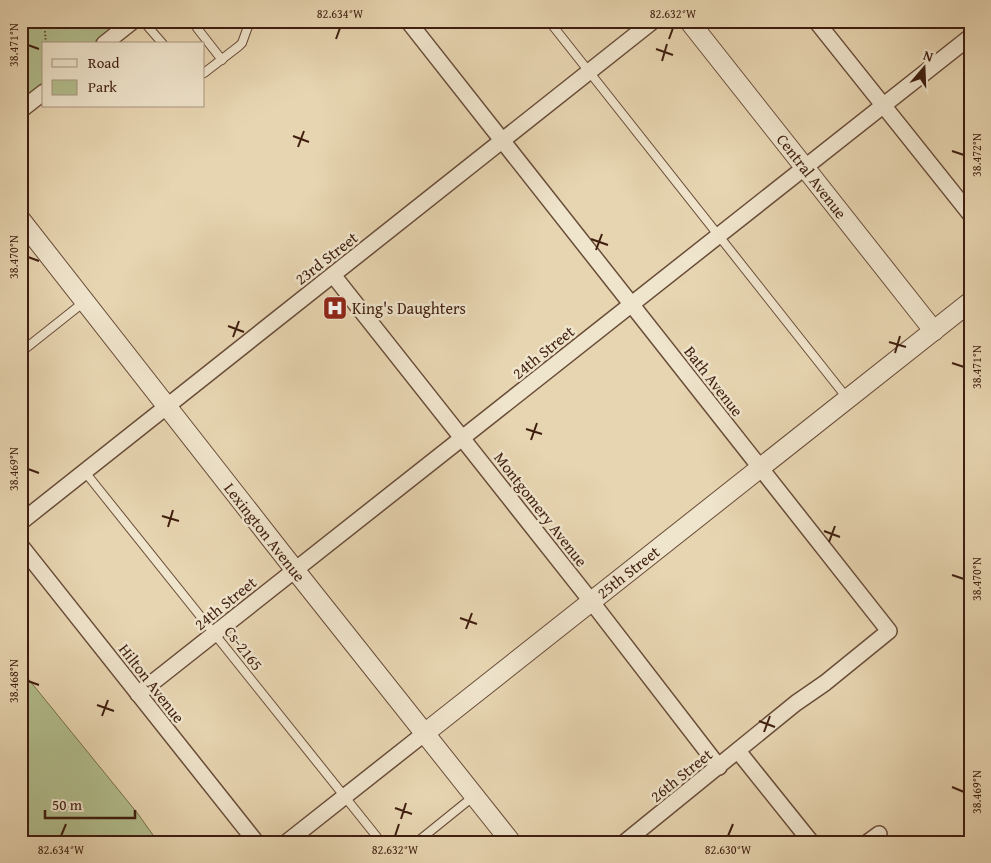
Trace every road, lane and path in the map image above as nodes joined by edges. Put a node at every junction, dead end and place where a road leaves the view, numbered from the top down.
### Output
1 (44, 21) edge
2 (133, 21) edge
3 (143, 21) edge
4 (197, 21) edge
5 (250, 21) edge
6 (408, 21) edge
7 (549, 21) edge
8 (653, 21) edge
9 (689, 21) edge
10 (816, 21) edge
11 (970, 37) edge
12 (46, 42) edge
13 (107, 42) edge
14 (161, 42) edge
15 (222, 60) junction
16 (205, 72) edge
17 (589, 72) junction
18 (42, 94) edge
19 (882, 106) junction
20 (21, 110) edge
21 (502, 140) junction
22 (805, 167) junction
23 (970, 214) edge
24 (21, 220) edge
25 (719, 236) junction
26 (333, 275) junction
27 (85, 301) junction
28 (970, 302) edge
29 (631, 304) junction
30 (934, 331) junction
31 (21, 352) edge
32 (848, 399) junction
33 (167, 406) junction
34 (463, 438) junction
35 (760, 467) junction
36 (85, 472) junction
37 (21, 522) edge
38 (21, 546) edge
39 (295, 570) junction
40 (591, 601) junction
41 (216, 634) junction
42 (138, 694) junction
43 (425, 733) junction
44 (758, 735) joint
45 (738, 751) junction
46 (719, 767) junction
47 (474, 796) junction
48 (344, 798) junction
49 (256, 842) edge
50 (288, 842) edge
51 (381, 842) edge
52 (417, 842) edge
53 (510, 842) edge
54 (625, 842) edge
55 (811, 842) edge

1 - 12 path
2 - 13 street
3 - 14 lane
4 - 15 lane
5 - 15 lane
6 - 21 street, Bath Avenue
7 - 17 lane
8 - 17 street, 23rd Street
9 - 22 street, Central Avenue
10 - 19 street
11 - 19 street, 24th Street
15 - 16 lane
17 - 21 street, 23rd Street
17 - 25 lane
18 - 20 street
19 - 22 street, 24th Street
19 - 23 street
21 - 26 street, 23rd Street
21 - 29 street, Bath Avenue
22 - 25 street, 24th Street
22 - 30 street, Central Avenue
24 - 27 street, Lexington Avenue
25 - 29 street, 24th Street
25 - 32 lane
26 - 33 street, 23rd Street
26 - 34 street, Montgomery Avenue
27 - 31 lane
27 - 33 street, Lexington Avenue
28 - 30 street, 25th Street
29 - 34 street, 24th Street
29 - 35 street, Bath Avenue
30 - 32 street, 25th Street
32 - 35 street, 25th Street
33 - 36 street, 23rd Street
33 - 39 street, Lexington Avenue
34 - 39 street, 24th Street
34 - 40 street, Montgomery Avenue
35 - 40 street, 25th Street
35 - 44 street, Bath Avenue
36 - 37 street, 23rd Street
36 - 41 lane, Cs-2165
38 - 42 street, Hilton Avenue
39 - 41 street, 24th Street
39 - 43 street, Lexington Avenue
40 - 43 street, 25th Street
40 - 46 street, Montgomery Avenue
41 - 42 street, 24th Street
41 - 48 lane, Cs-2165
42 - 49 street, Hilton Avenue
43 - 47 street, Lexington Avenue
43 - 48 street, 25th Street
44 - 45 street, 26th Street
45 - 46 street, 26th Street
45 - 55 street
46 - 54 street, 26th Street
47 - 52 lane
47 - 53 street, Lexington Avenue
48 - 50 street, 25th Street
48 - 51 lane, Cs-2165

